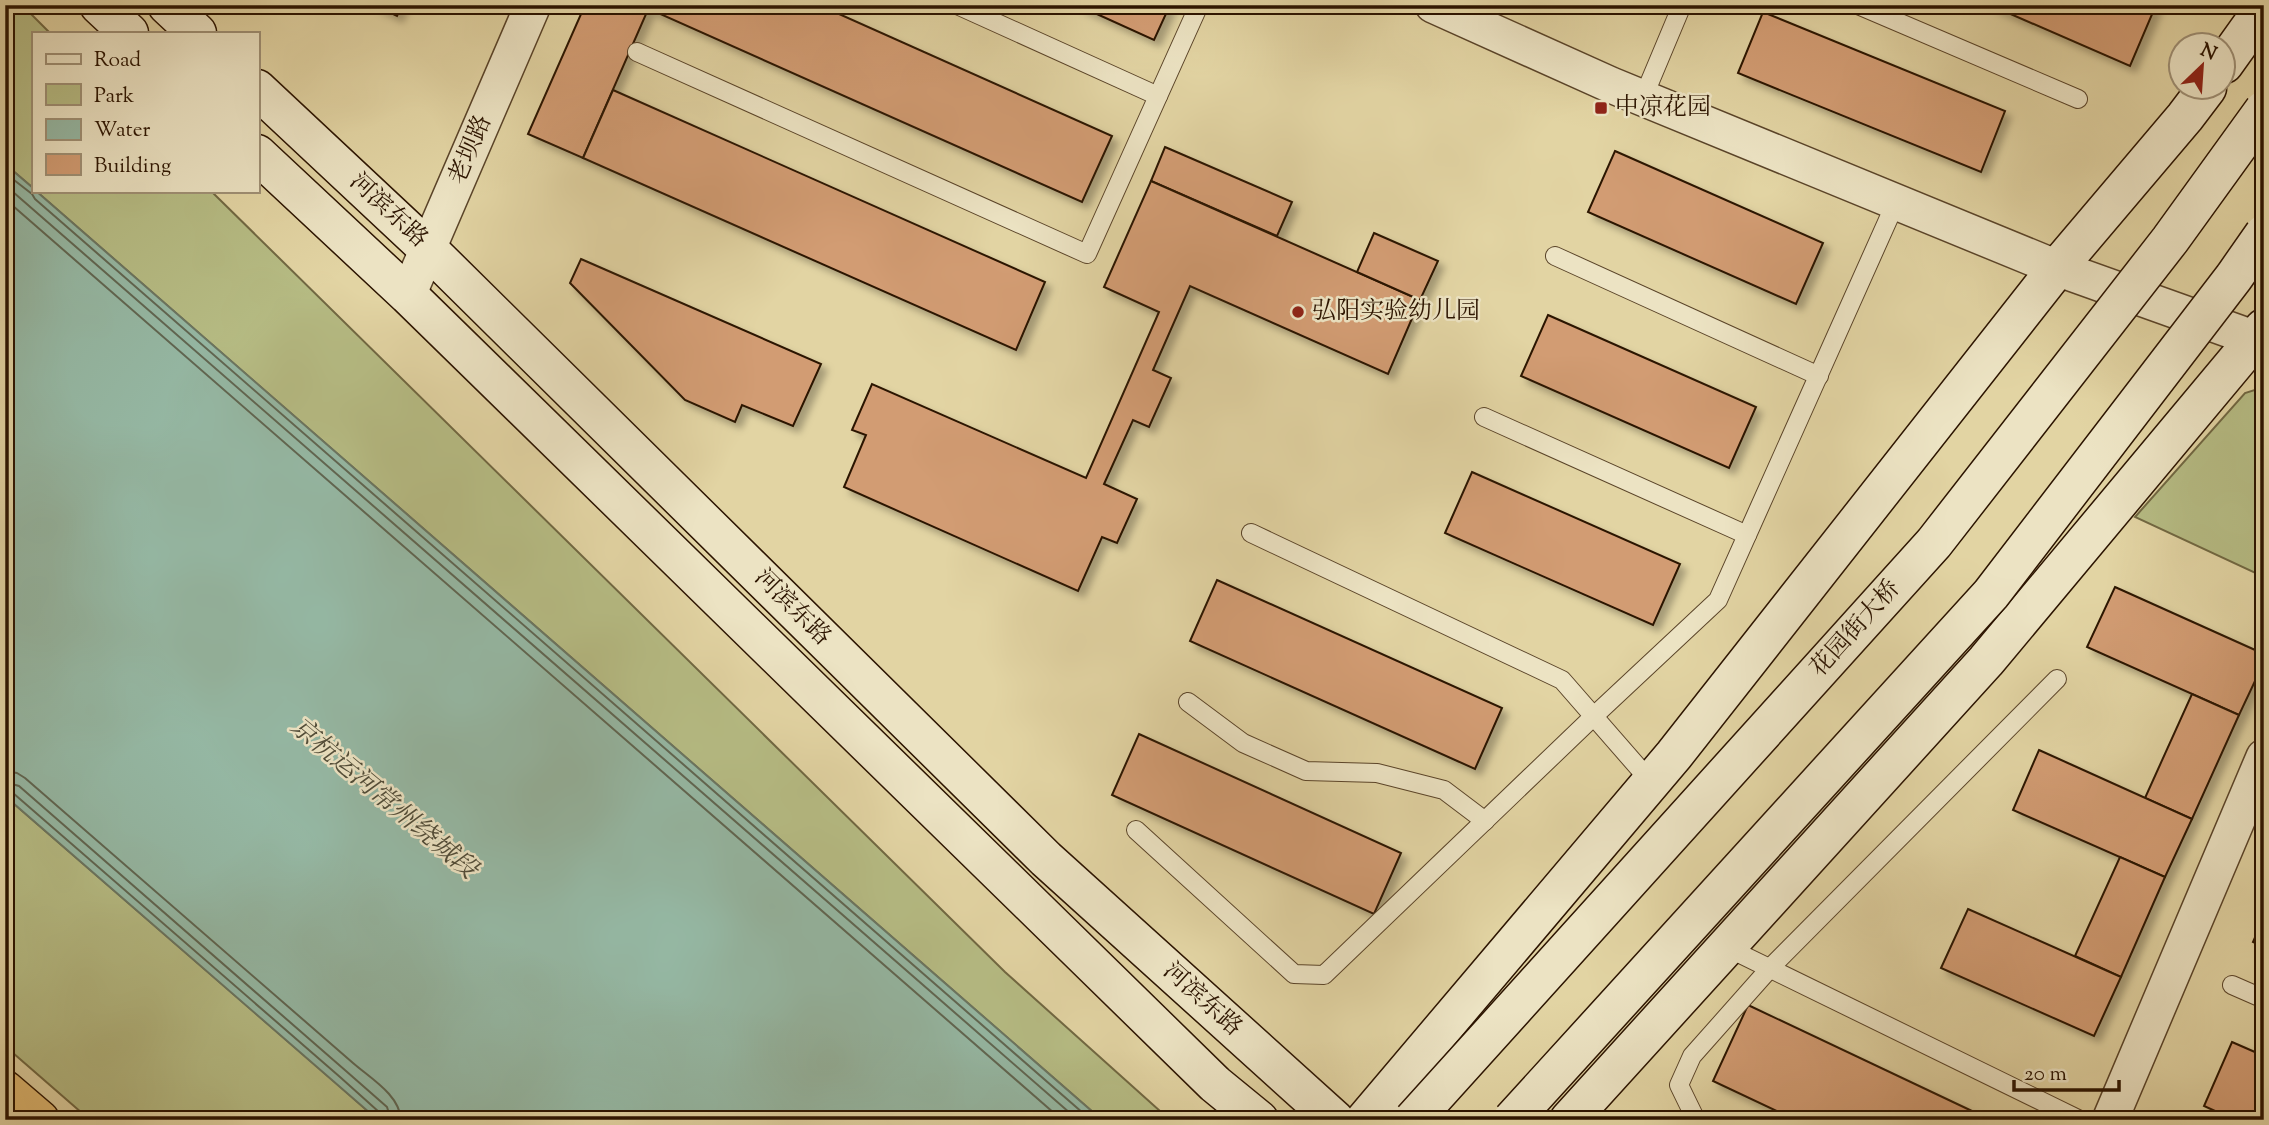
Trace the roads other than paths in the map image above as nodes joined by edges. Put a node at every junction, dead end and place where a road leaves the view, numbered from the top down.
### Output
1 (99, 5) edge
2 (167, 5) edge
3 (533, 5) edge
4 (957, 5) edge
5 (1199, 5) edge
6 (1433, 5) edge
7 (1682, 5) edge
8 (1858, 5) edge
9 (2264, 8) edge
10 (128, 32) edge
11 (196, 32) edge
12 (2238, 44) edge
13 (637, 52) dead end
14 (259, 91) edge
15 (1158, 96) junction
16 (1643, 98) junction
17 (2078, 99) dead end
18 (2196, 102) edge
19 (2264, 110) edge
20 (259, 155) edge
21 (1896, 202) junction
22 (2264, 234) edge
23 (428, 249) junction
24 (1555, 256) dead end
25 (2057, 268) junction
26 (408, 295) junction
27 (2261, 337) edge
28 (1819, 376) junction
29 (1484, 417) dead end
30 (1251, 533) dead end
31 (1747, 535) junction
32 (2057, 678) dead end
33 (1188, 702) dead end
34 (1594, 716) junction
35 (2264, 757) edge
36 (1651, 782) junction
37 (1485, 821) junction
38 (1136, 830) dead end
39 (1726, 947) junction
40 (1771, 967) junction
41 (2232, 985) dead end
42 (2264, 999) edge
43 (5, 1090) edge
44 (40, 1120) edge
45 (1259, 1120) edge
46 (1335, 1120) edge
47 (1365, 1120) edge
48 (1413, 1120) edge
49 (1512, 1120) edge
50 (1569, 1120) edge
51 (1696, 1120) edge
52 (2080, 1120) edge
53 (2110, 1120) edge

1 - 10 main road
2 - 11 main road
3 - 23 street, 老坝路
4 - 15 lane
5 - 15 lane
6 - 16 street
7 - 16 lane
8 - 17 lane
9 - 12 main road
13 - 15 lane
14 - 23 main road, 河滨东路
16 - 21 street
18 - 25 main road
19 - 48 main road, 花园街大桥, bridge
20 - 26 main road, 河滨东路
21 - 25 street
21 - 28 lane
22 - 49 main road, bridge
23 - 26 street, 老坝路
23 - 46 main road, 河滨东路
24 - 28 lane
25 - 27 street
25 - 36 main road
26 - 45 main road, 河滨东路
27 - 39 main road
28 - 31 lane
29 - 31 lane
30 - 34 lane
31 - 34 lane
32 - 40 lane
33 - 37 lane
34 - 36 lane
34 - 37 lane
35 - 53 street
36 - 47 main road
37 - 38 lane
39 - 40 lane
39 - 50 main road
40 - 51 lane
40 - 52 lane
41 - 42 lane
43 - 44 highway

